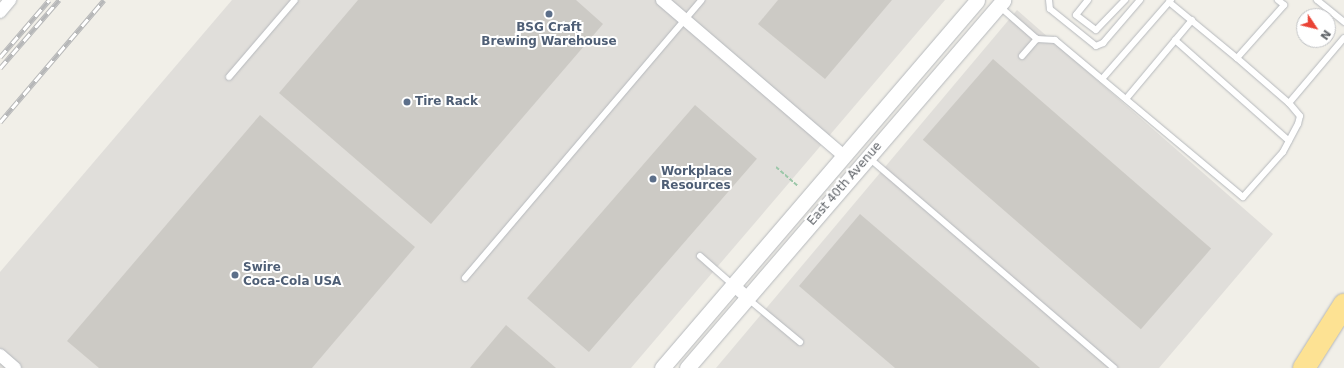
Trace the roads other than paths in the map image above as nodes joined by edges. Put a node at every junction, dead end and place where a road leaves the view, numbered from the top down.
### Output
1 (10, 0) edge
2 (295, 0) edge
3 (662, 0) edge
4 (702, 0) edge
5 (976, 0) edge
6 (1048, 0) edge
7 (1088, 0) edge
8 (1125, 0) edge
9 (1140, 0) edge
10 (1278, 0) edge
11 (1317, 0) edge
12 (1170, 1) edge
13 (998, 2) edge
14 (1286, 2) edge
15 (0, 12) edge
16 (685, 19) junction
17 (1192, 20) junction
18 (1344, 22) edge
19 (1344, 38) edge
20 (1037, 39) junction
21 (1175, 40) junction
22 (1022, 56) dead end
23 (1237, 58) junction
24 (229, 77) dead end
25 (1102, 79) junction
26 (1126, 99) junction
27 (1288, 103) junction
28 (1289, 141) junction
29 (844, 156) junction
30 (867, 157) junction
31 (818, 215) junction
32 (700, 256) dead end
33 (465, 278) dead end
34 (733, 285) junction
35 (747, 297) junction
36 (1344, 305) edge
37 (800, 342) dead end
38 (0, 355) edge
39 (15, 368) edge
40 (662, 368) edge
41 (687, 368) edge
42 (1114, 368) edge
43 (1304, 368) edge

1 - 15 street
2 - 24 lane
3 - 16 street, East 40th Avenue
4 - 16 lane
5 - 29 street, East 40th Avenue
6 - 9 lane
7 - 8 lane
10 - 14 lane
11 - 18 lane
12 - 17 lane
12 - 25 lane
13 - 20 lane
13 - 30 street, East 40th Avenue
14 - 23 lane
16 - 29 street, East 40th Avenue
16 - 33 lane
17 - 21 lane
17 - 23 lane
19 - 27 lane
20 - 22 lane
20 - 25 lane
21 - 26 lane
21 - 28 lane
23 - 27 lane
25 - 26 lane
26 - 28 lane
27 - 28 lane
29 - 31 street
29 - 34 street, East 40th Avenue
30 - 31 street, East 40th Avenue
30 - 42 lane
31 - 35 street, East 40th Avenue
32 - 34 lane
34 - 35 street
34 - 40 street, East 40th Avenue
35 - 37 lane
35 - 41 street, East 40th Avenue
36 - 43 highway
38 - 39 street

